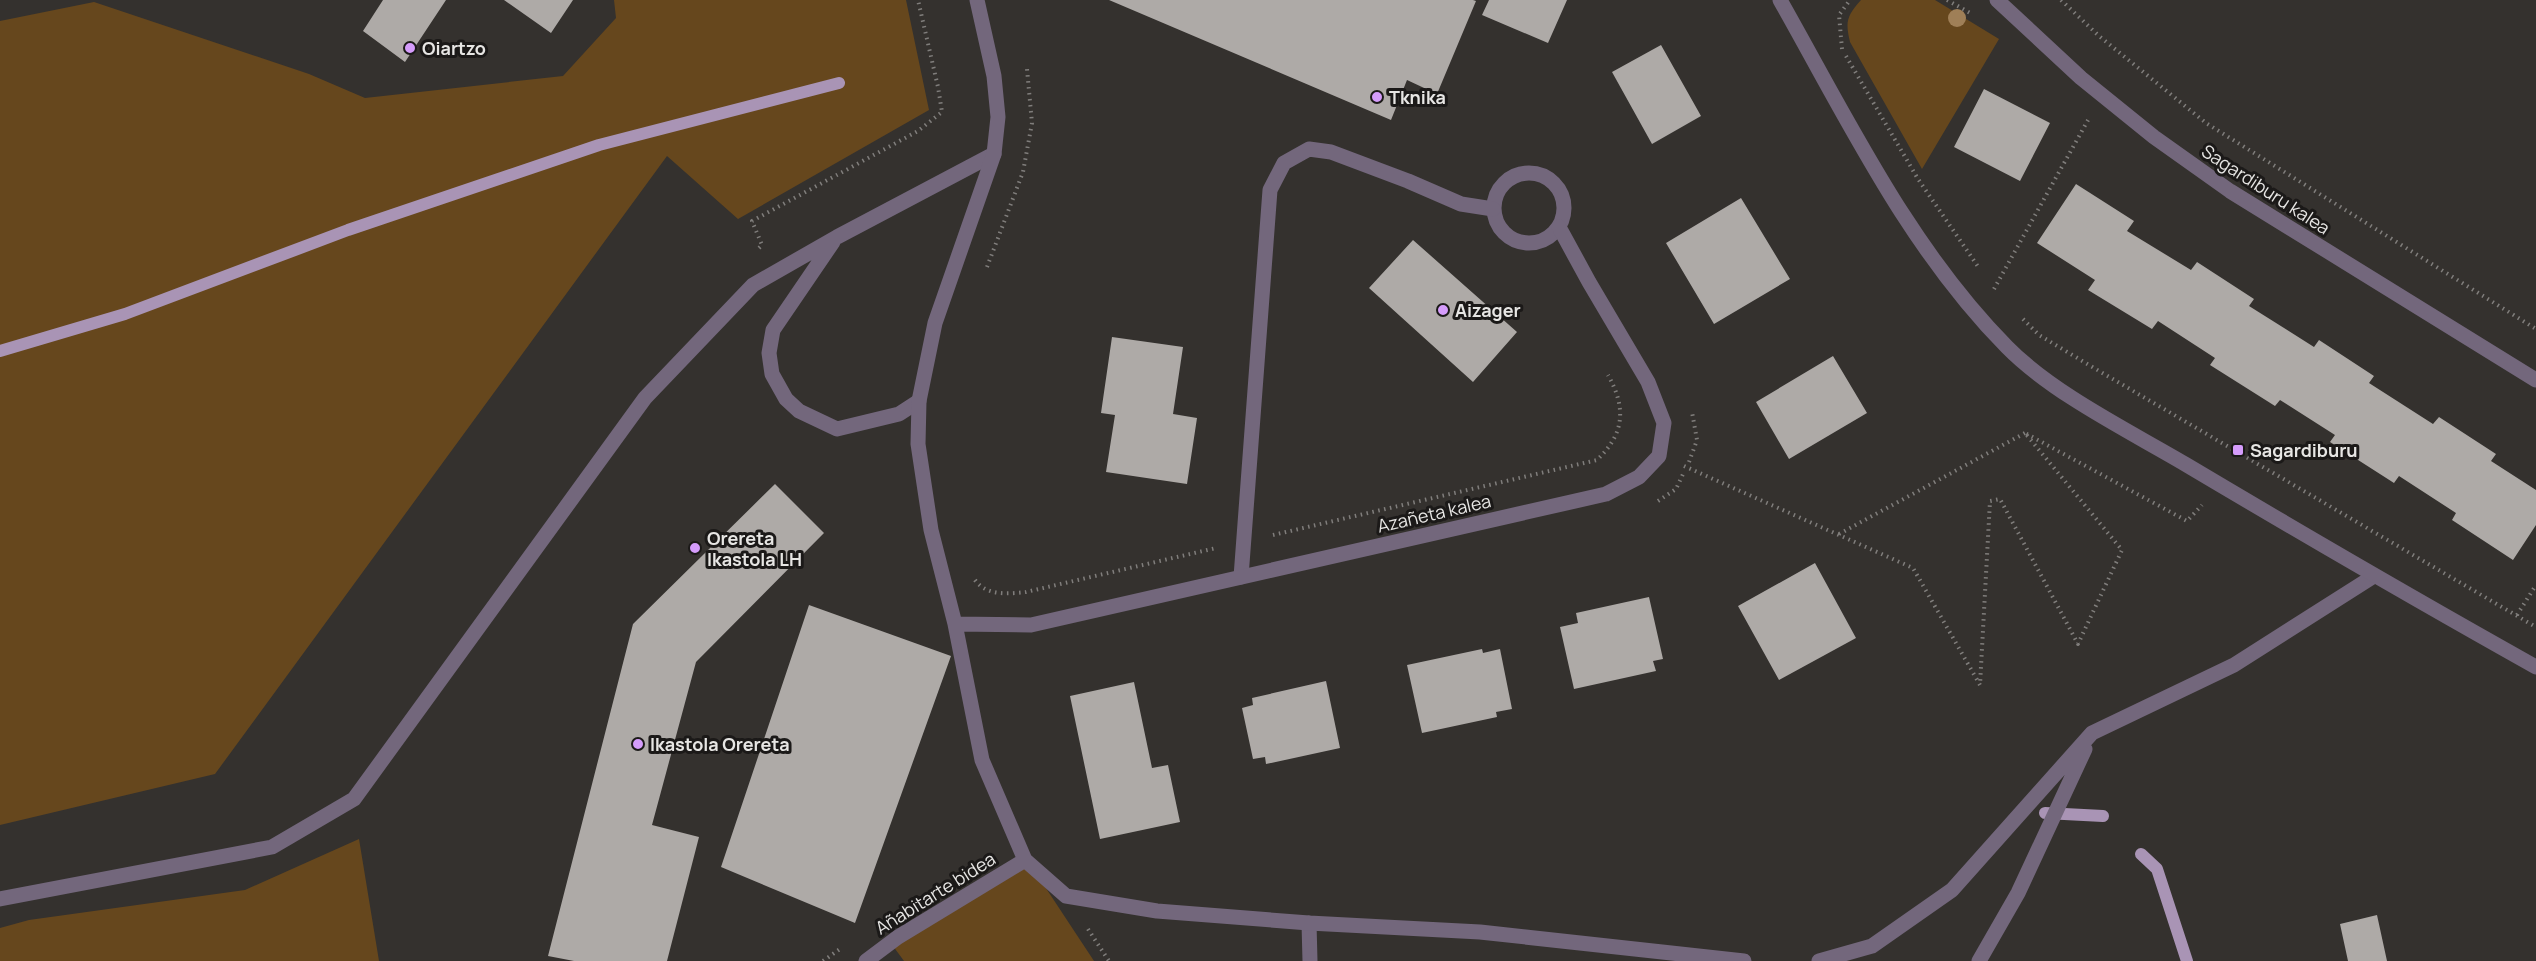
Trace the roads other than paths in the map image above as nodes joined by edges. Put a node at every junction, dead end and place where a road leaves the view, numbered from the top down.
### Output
1 (977, 0) edge
2 (1780, 0) edge
3 (1997, 0) edge
4 (994, 154) junction
5 (1493, 208) junction
6 (1559, 227) junction
7 (837, 237) junction
8 (2536, 380) edge
9 (919, 401) junction
10 (2374, 576) junction
11 (1240, 577) junction
12 (955, 624) junction
13 (2536, 667) edge
14 (2092, 733) junction
15 (1025, 860) junction
16 (0, 899) edge
17 (1309, 922) junction
18 (866, 961) edge
19 (1310, 961) edge
20 (1744, 961) edge
21 (1820, 961) edge
22 (1979, 961) edge

1 - 4 street
2 - 10 street
3 - 8 street, Sagardiburu kalea
4 - 7 street
4 - 9 street
5 - 6 street
5 - 6 street
5 - 11 street
6 - 11 street, Azañeta kalea
7 - 9 street
7 - 16 street
9 - 12 street
10 - 13 street
10 - 14 street
11 - 12 street, Azañeta kalea
12 - 15 street
14 - 21 street
14 - 22 street
15 - 17 street
15 - 18 street, Añabitarte bidea
17 - 19 street
17 - 20 street

